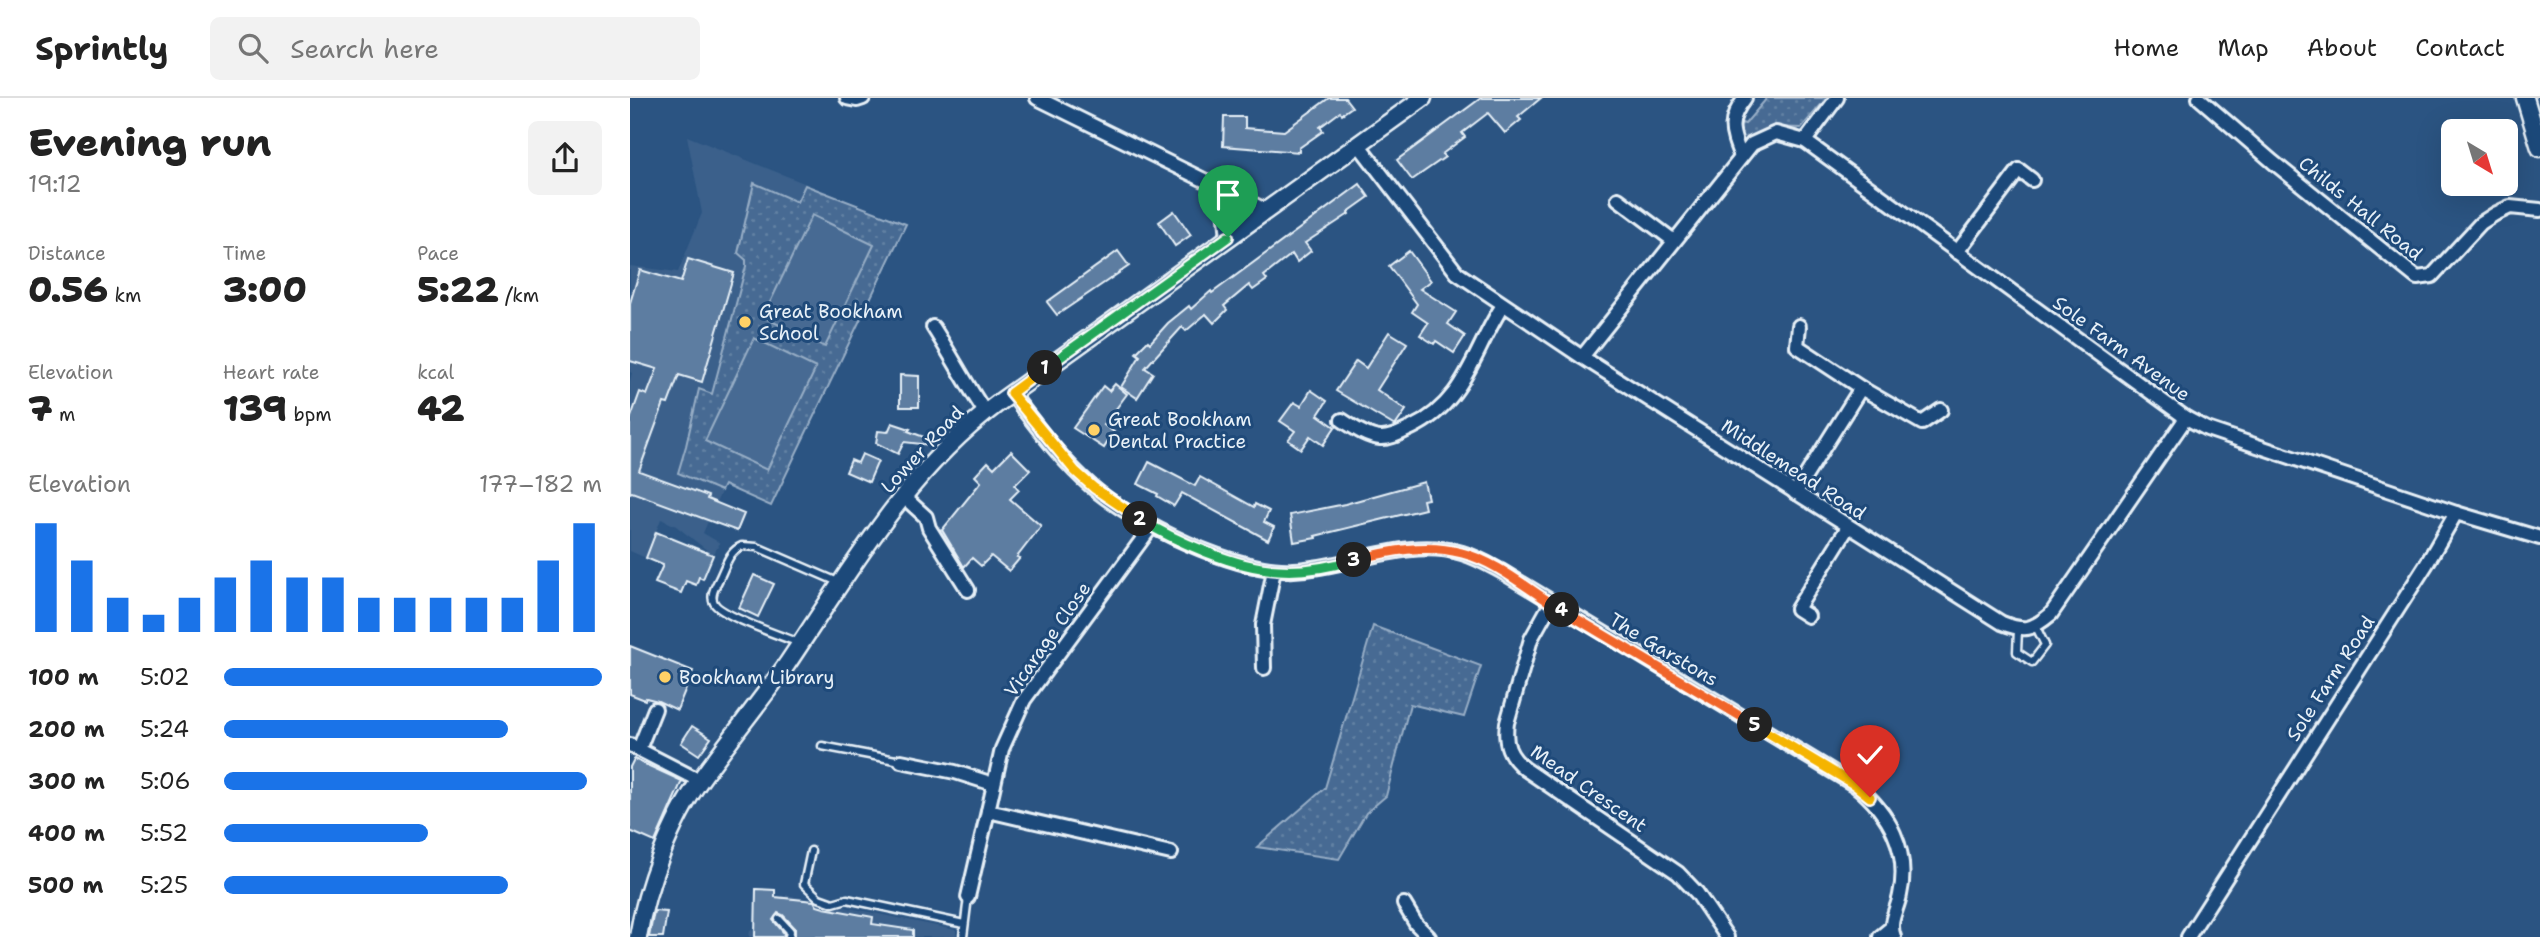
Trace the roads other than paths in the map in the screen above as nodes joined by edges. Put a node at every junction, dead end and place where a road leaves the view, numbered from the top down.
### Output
1 (846, 98) edge
2 (863, 98) edge
3 (1037, 98) edge
4 (1423, 98) edge
5 (1745, 98) edge
6 (1837, 98) edge
7 (2199, 98) edge
8 (2525, 98) edge
9 (1805, 141) junction
10 (1358, 144) junction
11 (2540, 148) edge
12 (1741, 157) junction
13 (2032, 180) dead end
14 (1223, 189) junction
15 (1618, 199) dead end
16 (1265, 210) junction
17 (2540, 210) edge
18 (1228, 237) junction
19 (1674, 241) junction
20 (1957, 252) junction
21 (1503, 305) junction
22 (1799, 326) dead end
23 (933, 327) dead end
24 (1582, 357) junction
25 (1861, 387) junction
26 (1011, 393) junction
27 (1941, 410) dead end
28 (985, 412) junction
29 (2186, 418) junction
30 (1342, 420) dead end
31 (1796, 493) junction
32 (904, 497) junction
33 (2456, 513) junction
34 (1152, 526) junction
35 (1847, 527) junction
36 (2540, 538) edge
37 (1274, 570) junction
38 (840, 583) junction
39 (968, 590) dead end
40 (1551, 603) junction
41 (1808, 616) dead end
42 (2036, 627) junction
43 (2018, 630) junction
44 (800, 643) junction
45 (1264, 668) dead end
46 (656, 709) dead end
47 (822, 746) dead end
48 (635, 747) edge
49 (901, 761) joint
50 (700, 781) junction
51 (993, 784) junction
52 (988, 811) junction
53 (811, 851) dead end
54 (1171, 853) dead end
55 (968, 897) joint
56 (1404, 904) dead end
57 (779, 919) dead end
58 (964, 924) junction
59 (1893, 932) edge
60 (638, 937) edge
61 (789, 937) edge
62 (963, 937) edge
63 (1429, 937) edge
64 (1727, 937) edge
65 (1880, 937) edge
66 (2188, 937) edge

1 - 2 street
3 - 14 street
4 - 10 street, Lower Road
5 - 12 street
6 - 9 street
7 - 17 street, Childs Hall Road
8 - 11 street
9 - 12 street, Sole Farm Avenue
9 - 20 street, Sole Farm Avenue
10 - 16 street, Lower Road
10 - 21 street, Middlemead Road
12 - 19 street, Sole Farm Avenue
13 - 20 street
14 - 16 street
14 - 18 street
15 - 19 street
16 - 18 street, Lower Road
18 - 26 street, Lower Road
19 - 24 street, Sole Farm Avenue
20 - 29 street, Sole Farm Avenue
21 - 24 street, Middlemead Road
21 - 30 street
22 - 25 street
23 - 28 street
24 - 31 street, Middlemead Road
25 - 27 street
25 - 31 street
26 - 28 street, Lower Road
26 - 34 street, The Garstons
28 - 32 street, Lower Road
29 - 33 street, Sole Farm Avenue
29 - 42 street
31 - 35 street, Middlemead Road
32 - 38 street, Lower Road
32 - 39 street
33 - 36 street
33 - 66 street, Sole Farm Road
34 - 37 street, The Garstons
34 - 51 street, Vicarage Close
35 - 41 street
35 - 43 street, Middlemead Road
37 - 40 street, The Garstons
37 - 45 street
38 - 44 street, Lower Road
38 - 44 lane
40 - 59 street, The Garstons
40 - 64 street, Mead Crescent
42 - 43 street
42 - 43 lane
44 - 50 street, Lower Road
46 - 48 street
47 - 49 lane
48 - 50 street
49 - 51 street
50 - 60 street, Lower Road
51 - 52 street, Vicarage Close
52 - 54 street
52 - 55 street, Vicarage Close
53 - 58 lane
55 - 58 lane
56 - 63 street
57 - 61 lane
58 - 62 lane
59 - 65 street

